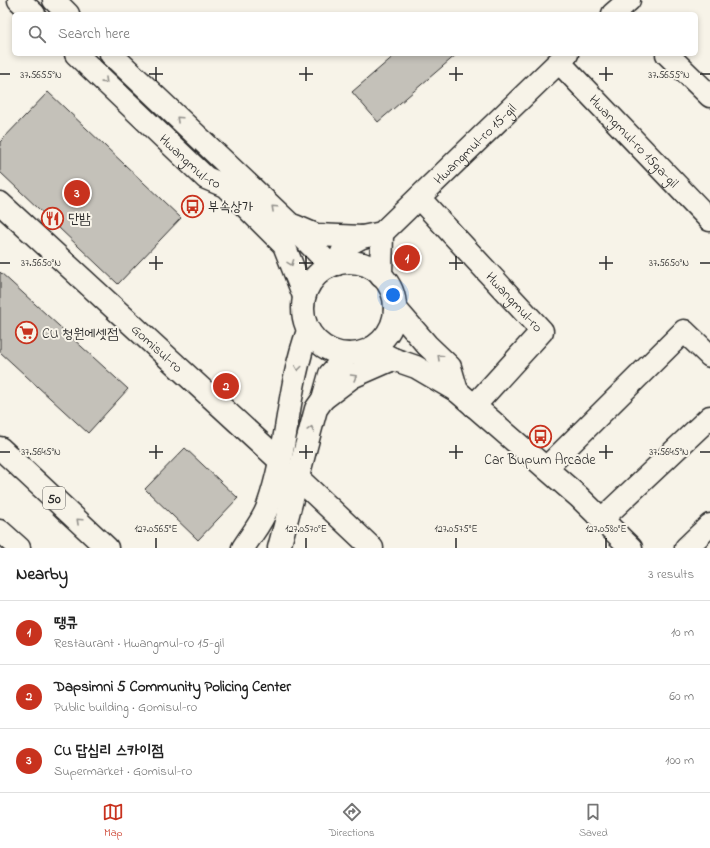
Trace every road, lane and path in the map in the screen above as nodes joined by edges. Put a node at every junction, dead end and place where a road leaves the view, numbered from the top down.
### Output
1 (19, 0) edge
2 (54, 0) edge
3 (32, 12) edge
4 (66, 12) edge
5 (78, 56) edge
6 (113, 56) edge
7 (669, 56) edge
8 (563, 58) edge
9 (710, 96) edge
10 (419, 198) junction
11 (0, 203) edge
12 (710, 220) edge
13 (291, 225) junction
14 (372, 235) junction
15 (334, 265) junction
16 (382, 276) junction
17 (304, 296) junction
18 (395, 308) junction
19 (308, 331) junction
20 (372, 348) junction
21 (348, 354) junction
22 (710, 356) edge
23 (394, 359) junction
24 (458, 391) junction
25 (323, 399) junction
26 (474, 406) junction
27 (710, 417) edge
28 (0, 448) edge
29 (279, 460) junction
30 (546, 468) junction
31 (298, 478) junction
32 (267, 508) junction
33 (289, 515) junction
34 (602, 519) junction
35 (710, 525) edge
36 (0, 531) edge
37 (19, 548) edge
38 (107, 548) edge
39 (243, 548) edge
40 (279, 548) edge
41 (372, 548) edge
42 (631, 548) edge
43 (686, 548) edge

1 - 3 street
2 - 4 street
5 -> 17 street, Hwangmul-ro
13 -> 6 street, Hwangmul-ro
7 - 9 street
8 - 10 street, Hwangmul-ro 15-gil
8 - 12 street, Hwangmul-ro 15ga-gil
10 - 14 street, Hwangmul-ro 15-gil
10 - 26 street, Hwangmul-ro
11 - 29 street, Gomisul-ro
13 - 14 street
13 - 15 street, Hwangmul-ro
14 - 15 street, Hwangmul-ro 15-gil
14 - 16 street
15 - 16 street
15 - 17 street
16 - 18 street
17 - 19 street
18 - 20 street
24 -> 18 street
19 - 21 street
19 -> 29 street
20 - 21 street
20 - 23 street
21 - 25 street
22 - 30 street
23 - 24 street
25 -> 23 street
24 - 26 street
31 -> 25 street
26 - 30 street
27 - 34 street
38 -> 28 street, 50
29 - 32 street
30 - 34 street
31 - 33 street
31 - 41 street
32 - 33 street
32 - 39 street
33 - 40 street
34 - 42 street
35 - 43 street
36 - 37 street

